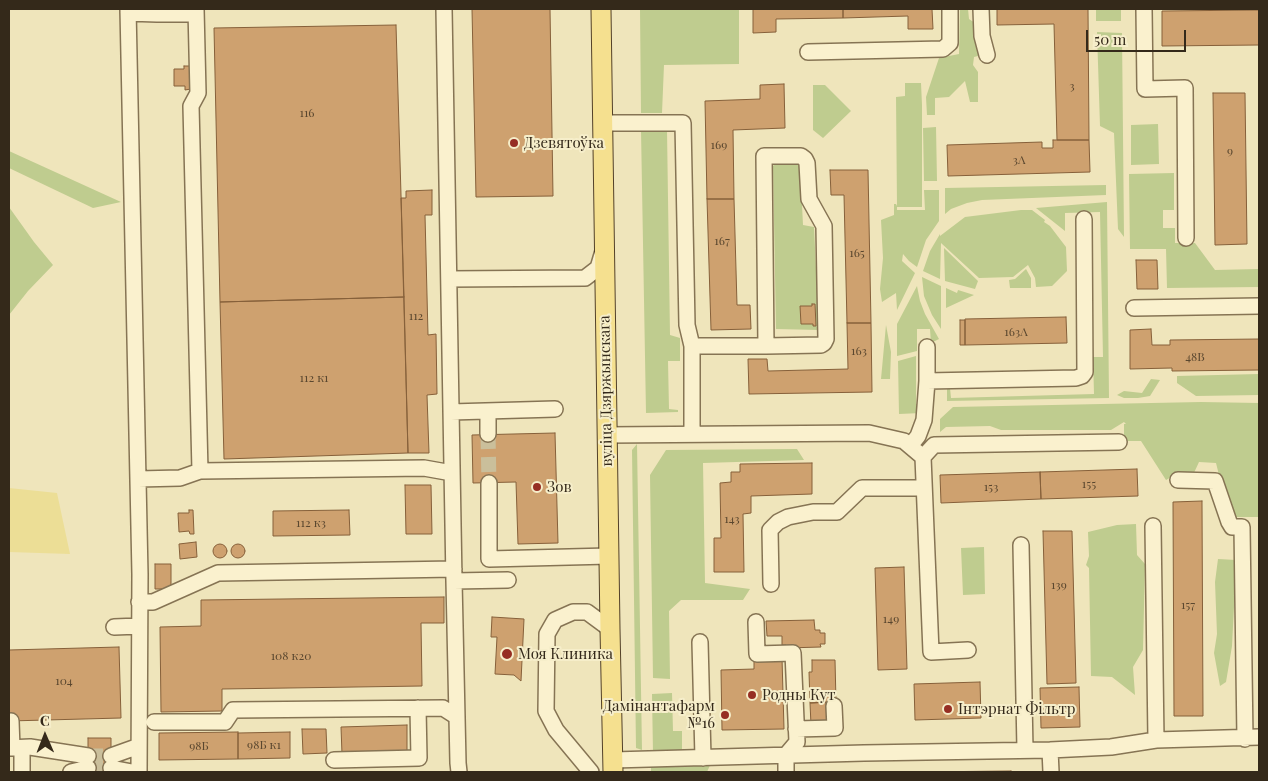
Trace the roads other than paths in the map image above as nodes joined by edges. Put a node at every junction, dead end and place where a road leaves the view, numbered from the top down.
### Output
1 (444, 9) edge
2 (601, 9) edge
3 (950, 9) edge
4 (981, 9) edge
5 (1144, 9) edge
6 (128, 11) edge
7 (196, 11) edge
8 (808, 52) dead end
9 (987, 55) dead end
10 (602, 123) junction
11 (1084, 219) dead end
12 (1186, 238) dead end
13 (604, 248) junction
14 (449, 280) junction
15 (1259, 306) edge
16 (1134, 308) dead end
17 (692, 346) junction
18 (766, 346) junction
19 (927, 347) dead end
20 (927, 381) junction
21 (555, 409) dead end
22 (488, 411) junction
23 (451, 412) junction
24 (488, 434) tunnel mouth
25 (692, 434) junction
26 (607, 435) junction
27 (1119, 442) dead end
28 (910, 446) junction
29 (923, 457) junction
30 (200, 471) junction
31 (452, 473) junction
32 (138, 479) junction
33 (1178, 480) dead end
34 (489, 483) tunnel mouth
35 (924, 488) junction
36 (1153, 526) dead end
37 (1021, 545) dead end
38 (609, 556) junction
39 (454, 575) junction
40 (508, 580) dead end
41 (771, 584) dead end
42 (140, 602) junction
43 (756, 622) dead end
44 (139, 626) junction
45 (114, 627) dead end
46 (610, 629) junction
47 (700, 642) dead end
48 (968, 650) dead end
49 (834, 706) dead end
50 (418, 708) junction
51 (457, 717) junction
52 (11, 721) dead end
53 (154, 722) dead end
54 (796, 729) junction
55 (1252, 738) edge
56 (1156, 740) junction
57 (139, 746) junction
58 (14, 748) edge
59 (1025, 750) junction
60 (1050, 750) junction
61 (786, 755) junction
62 (703, 758) junction
63 (334, 760) dead end
64 (613, 766) edge
65 (22, 772) edge
66 (71, 772) edge
67 (132, 772) edge
68 (139, 772) edge
69 (459, 772) edge
70 (592, 772) edge
71 (786, 772) edge
72 (1051, 772) edge

1 - 14 street
2 - 10 main road, вуліца Дзяржынскага
3 - 8 street
4 - 9 street
5 - 12 street
6 - 7 street
6 - 32 street
7 - 30 street
10 - 13 main road, вуліца Дзяржынскага
10 - 17 street
11 - 20 street
13 - 14 street
13 - 26 main road, вуліца Дзяржынскага
14 - 23 street
15 - 16 street
17 - 18 street
17 - 25 street
18 - 18 street
19 - 20 street
20 - 28 street
21 - 22 street
22 - 23 street
22 - 24 street
23 - 31 street
25 - 26 street
25 - 28 street
26 - 38 main road, вуліца Дзяржынскага
27 - 29 street
28 - 29 street
29 - 35 street
30 - 31 street
30 - 32 street
31 - 39 street
32 - 42 street
33 - 55 street
34 - 38 street
35 - 41 street
35 - 48 street
36 - 56 street
37 - 59 street
38 - 46 main road, вуліца Дзяржынскага
39 - 40 street
39 - 42 street
39 - 51 street
42 - 44 street
43 - 54 street
44 - 45 street
44 - 57 street
46 - 64 main road, вуліца Дзяржынскага
46 - 70 street
47 - 62 street
49 - 54 street
50 - 51 street
50 - 53 street
50 - 63 street
51 - 69 street
52 - 58 street
54 - 61 street
55 - 56 street
56 - 60 street
57 - 67 street
57 - 68 street
58 - 65 street
58 - 66 street
59 - 60 street
59 - 61 street
60 - 72 street
61 - 62 street
61 - 71 street
62 - 64 street

